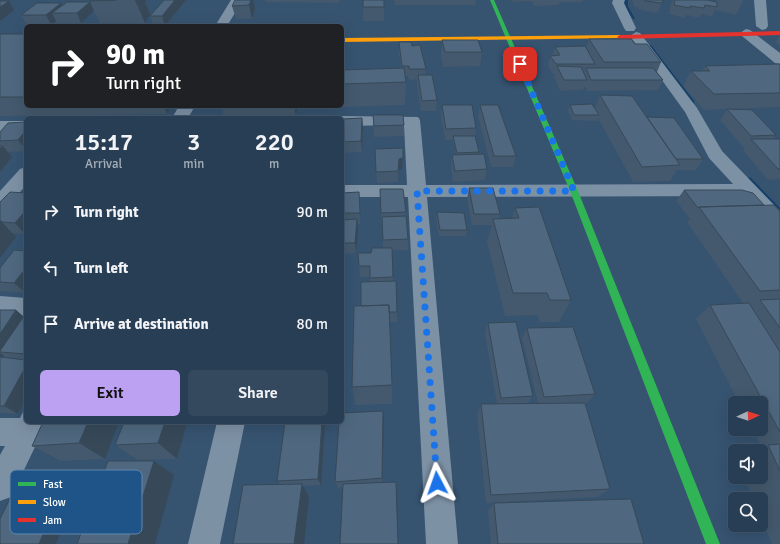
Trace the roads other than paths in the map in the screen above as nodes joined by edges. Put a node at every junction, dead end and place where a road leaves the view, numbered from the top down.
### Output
1 (237, 0) edge
2 (492, 0) edge
3 (619, 0) edge
4 (760, 0) edge
5 (223, 24) edge
6 (762, 26) junction
7 (780, 26) edge
8 (503, 29) junction
9 (413, 30) dead end
10 (633, 32) junction
11 (780, 32) edge
12 (746, 33) junction
13 (508, 39) junction
14 (344, 40) edge
15 (780, 60) edge
16 (344, 121) edge
17 (0, 126) edge
18 (24, 126) edge
19 (24, 176) edge
20 (750, 190) junction
21 (344, 191) edge
22 (417, 191) junction
23 (574, 191) junction
24 (11, 198) edge
25 (780, 223) edge
26 (0, 306) edge
27 (24, 308) edge
28 (231, 424) edge
29 (20, 429) edge
30 (0, 486) edge
31 (204, 544) edge
32 (442, 544) edge
33 (713, 544) edge

1 - 5 street
2 - 8 street
3 - 10 street
4 - 6 street
6 - 7 street
6 - 10 street
8 - 9 street
8 - 10 street
8 - 13 street
10 - 12 street
10 - 13 street
10 - 20 street
11 - 12 street
12 - 15 street
13 - 14 street
13 - 23 street
16 - 22 street
17 - 18 street
19 - 24 street
20 - 23 street
20 - 25 street
21 - 22 street
22 - 23 street
22 - 32 street
23 - 33 street
26 - 27 street
28 - 31 street
29 - 30 street

